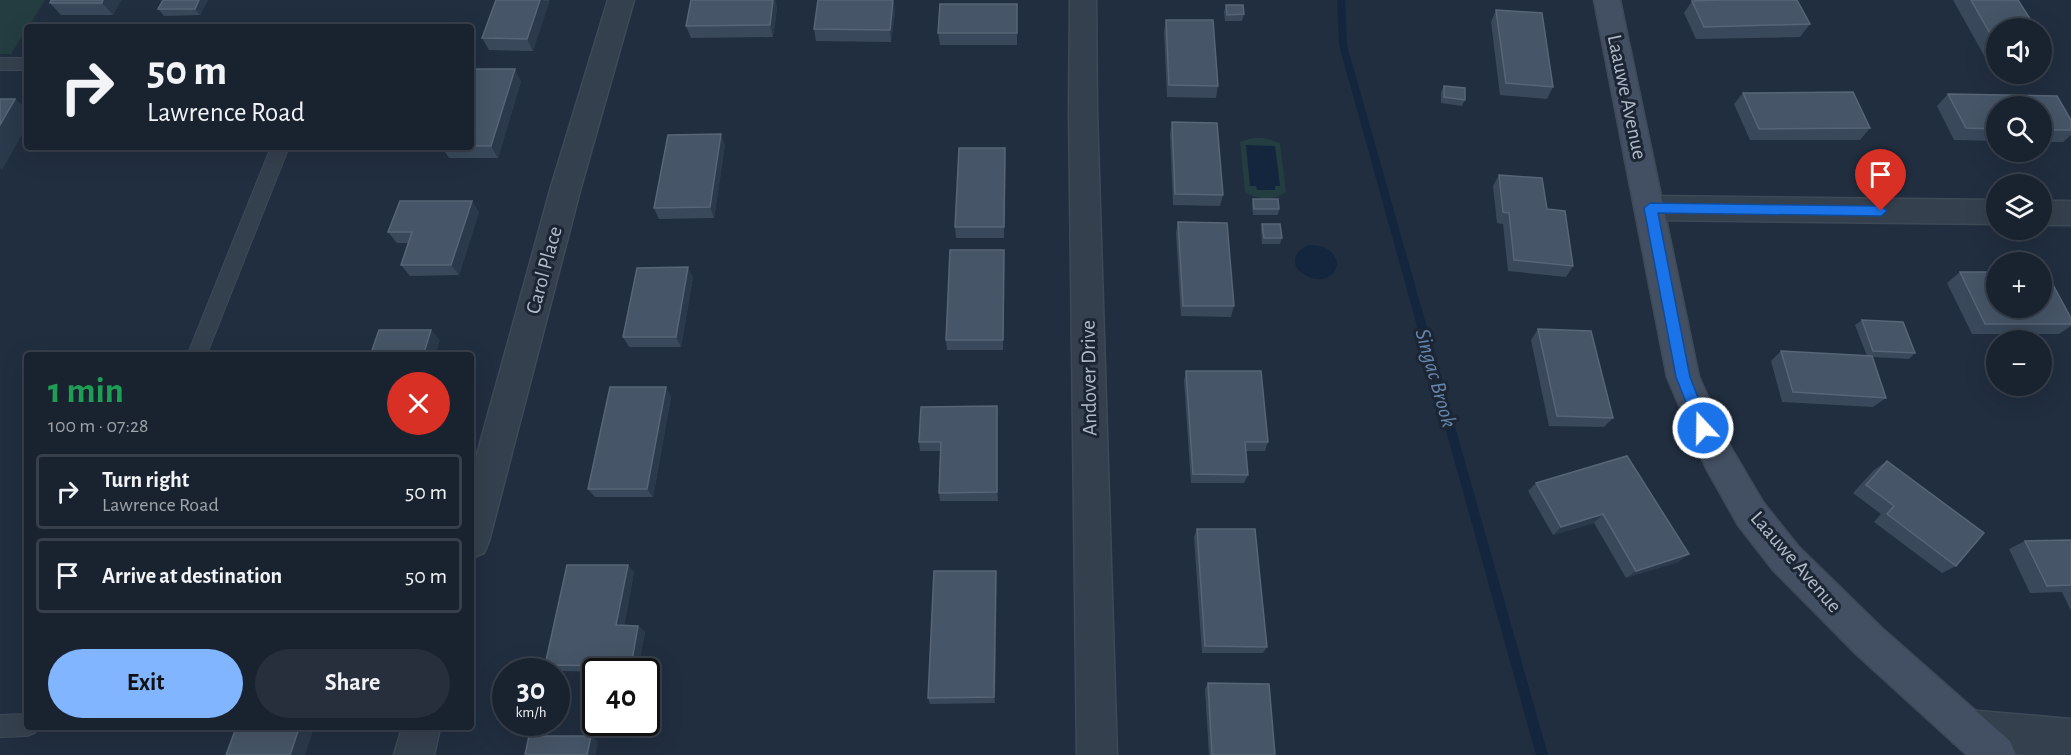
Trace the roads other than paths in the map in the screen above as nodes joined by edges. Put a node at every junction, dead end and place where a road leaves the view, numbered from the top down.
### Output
1 (621, 0) edge
2 (1083, 0) edge
3 (1607, 0) edge
4 (0, 64) edge
5 (24, 64) edge
6 (279, 150) edge
7 (1650, 208) junction
8 (1986, 212) edge
9 (2052, 213) edge
10 (2071, 213) edge
11 (198, 352) edge
12 (474, 530) edge
13 (24, 725) edge
14 (0, 726) edge
15 (1967, 729) junction
16 (420, 730) edge
17 (2071, 739) edge
18 (414, 755) edge
19 (1097, 755) edge
20 (1996, 755) edge

1 - 12 street, Carol Place
2 - 19 street, Andover Drive
3 - 7 street, Laauwe Avenue
4 - 5 lane
6 - 11 lane
7 - 8 street
7 - 15 street, Laauwe Avenue
9 - 10 street
13 - 14 lane
15 - 17 street
15 - 20 street, Laauwe Avenue
16 - 18 street

